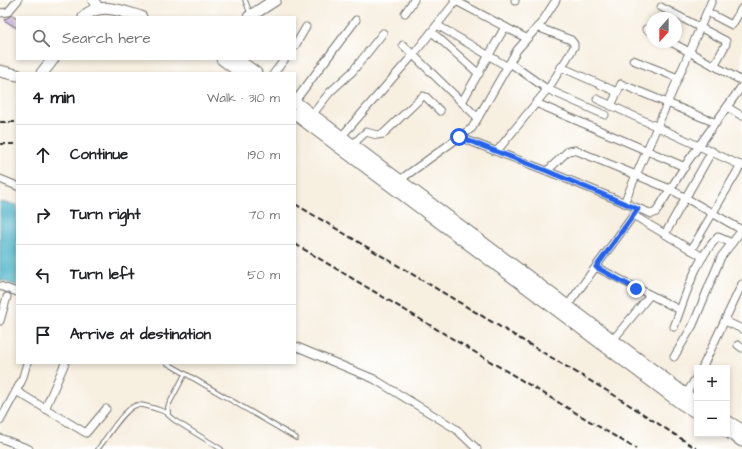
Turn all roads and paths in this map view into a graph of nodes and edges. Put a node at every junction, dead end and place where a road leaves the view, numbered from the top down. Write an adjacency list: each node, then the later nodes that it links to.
1 (18, 0): 12 (street)
2 (245, 0): 17 (lane)
3 (275, 0): 17 (main road)
4 (414, 0): 13 (street)
5 (556, 0): 22 (street)
6 (712, 0): 11 (street)
7 (455, 1): 19 (street); 21 (street)
8 (98, 6): 14 (main road); 15 (main road); 16 (main road)
9 (661, 7): 23 (street)
10 (742, 8): 11 (street)
11 (707, 12): 23 (street)
12 (0, 13)
13 (404, 13)
14 (85, 16)
15 (118, 16)
16 (138, 16)
17 (250, 16)
18 (356, 20): 55 (street)
19 (437, 25): 24 (street); 32 (street)
20 (306, 27): 27 (street)
21 (505, 27): 26 (street); 32 (street)
22 (537, 27): 26 (street); 41 (street)
23 (700, 27): 30 (street); 40 (street)
24 (432, 32): 31 (street); 48 (street)
25 (384, 33): 64 (street)
26 (526, 38): 39 (street)
27 (296, 44)
28 (403, 45): 31 (street)
29 (682, 48): 30 (street)
30 (689, 52): 40 (street); 49 (street)
31 (413, 55): 56 (street); 70 (street)
32 (489, 56): 39 (street); 48 (street)
33 (52, 60): 43 (main road)
34 (223, 60): 44 (main road)
35 (238, 60): 45 (main road)
36 (285, 60): 46 (street)
37 (633, 60): 49 (street)
38 (0, 64): 47 (main road)
39 (509, 65): 52 (street); 67 (street)
40 (714, 66): 50 (street)
41 (561, 67): 52 (street); 53 (street)
42 (0, 71): 47 (main road)
43 (43, 72)
44 (240, 72)
45 (255, 72)
46 (275, 72)
47 (14, 74)
48 (478, 74): 56 (street)
49 (678, 78): 57 (street)
50 (742, 81)
51 (742, 86): 61 (street)
52 (547, 89): 59 (street); 65 (street)
53 (617, 92): 57 (street); 60 (street)
54 (597, 99): 60 (street)
55 (296, 101)
56 (462, 102): 67 (street)
57 (668, 102): 68 (street); 69 (street)
58 (296, 103): 64 (main road)
59 (536, 103): 74 (street); 75 (street)
60 (611, 106): 69 (street)
61 (727, 107): 66 (street); 68 (street)
62 (440, 111): 72 (street)
63 (296, 115): 82 (main road)
64 (312, 115): 70 (main road)
65 (604, 115)
66 (742, 116)
67 (478, 118): 71 (street)
68 (716, 123): 73 (street)
69 (657, 127): 73 (street); 75 (street)
70 (341, 137): 72 (main road)
71 (459, 137): 74 (street); 82 (street)
72 (352, 145): 82 (main road)
73 (700, 145): 76 (street); 78 (street)
74 (497, 151): 79 (street)
75 (646, 151): 78 (street); 80 (street)
76 (712, 151): 77 (street); 85 (street)
77 (741, 165): 88 (street)
78 (685, 167): 84 (street)
79 (547, 171): 80 (street); 86 (street)
80 (636, 175): 84 (street); 86 (street)
81 (0, 179): 83 (street)
82 (395, 184): 101 (main road)
83 (16, 186)
84 (670, 189): 85 (street); 87 (street)
85 (686, 198): 88 (street); 91 (street)
86 (624, 203): 87 (street)
87 (638, 209): 89 (street)
88 (712, 212): 90 (street); 93 (street)
89 (633, 215): 91 (street); 95 (street)
90 (742, 230): 92 (street)
91 (665, 234): 93 (street)
92 (732, 243): 94 (street); 109 (street)
93 (691, 250): 94 (street)
94 (703, 257): 102 (street)
95 (596, 267): 99 (street); 101 (street)
96 (742, 284): 104 (street)
97 (0, 286): 98 (street)
98 (16, 292)
99 (650, 295): 102 (street); 107 (street)
100 (7, 297): 103 (street)
101 (564, 310): 107 (main road); 121 (main road)
102 (680, 310): 105 (street)
103 (0, 321)
104 (725, 321): 106 (street); 113 (street)
105 (674, 327)
106 (742, 329)
107 (612, 341): 117 (main road)
108 (296, 346): 133 (street)
109 (674, 357)
110 (27, 364): 116 (street)
111 (65, 364): 119 (street)
112 (169, 364): 114 (lane)
113 (703, 365)
114 (185, 374): 122 (lane); 128 (lane)
115 (694, 381): 117 (street)
116 (16, 391): 119 (street); 123 (street)
117 (685, 396): 118 (main road)
118 (694, 401)
119 (45, 409): 120 (street)
120 (106, 409)
121 (694, 411)
122 (168, 413): 131 (lane); 132 (lane)
123 (0, 421)
124 (730, 423): 125 (main road)
125 (742, 430)
126 (730, 434): 129 (main road)
127 (0, 438): 130 (street)
128 (296, 438)
129 (742, 440)
130 (29, 449)
131 (98, 449)
132 (221, 449)
133 (477, 449)

